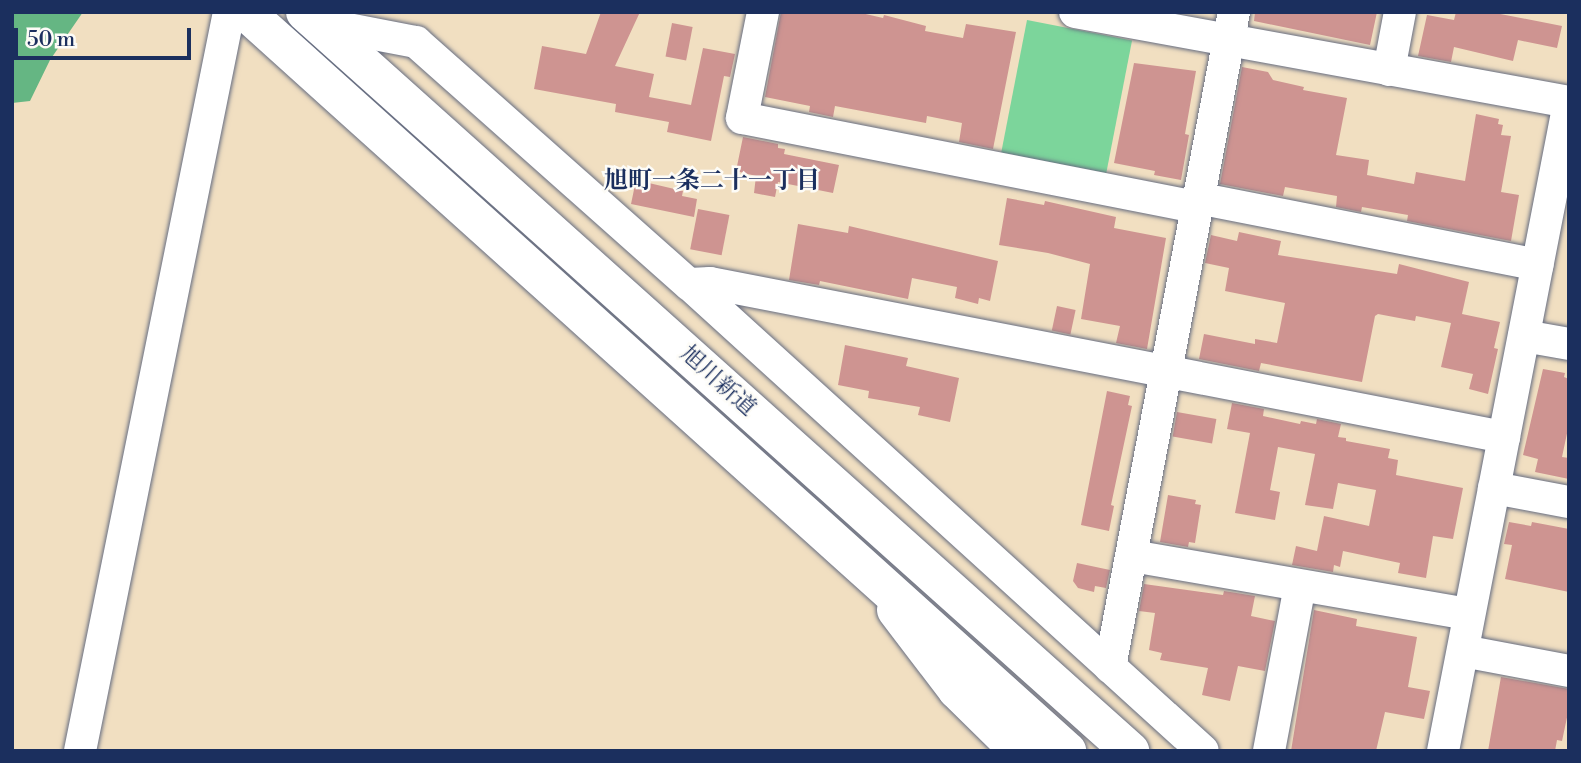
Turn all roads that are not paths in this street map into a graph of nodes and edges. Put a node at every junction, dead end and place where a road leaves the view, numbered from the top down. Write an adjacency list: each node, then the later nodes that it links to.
1 (229, 12): 27 (street)
2 (246, 12): 21 (main road, 旭川新道)
3 (763, 12): 11 (street)
4 (1400, 12): 8 (street)
5 (1086, 13): 7 (street)
6 (311, 18): 13 (street); 30 (main road, 旭川新道)
7 (1231, 27): 8 (street); 11 (street)
8 (1389, 70): 9 (street)
9 (1569, 103): 10 (street)
10 (1561, 188): 12 (street)
11 (1196, 203): 12 (street); 16 (street)
12 (1537, 265): 14 (street)
13 (689, 284): 16 (street); 25 (street)
14 (1524, 335): 15 (street); 17 (street)
15 (1569, 344)
16 (1163, 372): 17 (street); 20 (street)
17 (1504, 438): 18 (street)
18 (1494, 488): 19 (street); 23 (street)
19 (1569, 502)
20 (1132, 556): 22 (street); 25 (street)
21 (873, 578): 28 (main road); 29 (main road, 旭川新道)
22 (1300, 586): 23 (street); 32 (street)
23 (1468, 614): 24 (street)
24 (1462, 651): 26 (street); 33 (street)
25 (1110, 667): 31 (street)
26 (1569, 671)
27 (80, 751)
28 (1019, 751)
29 (1067, 751)
30 (1130, 751)
31 (1203, 751)
32 (1269, 751)
33 (1443, 751)

